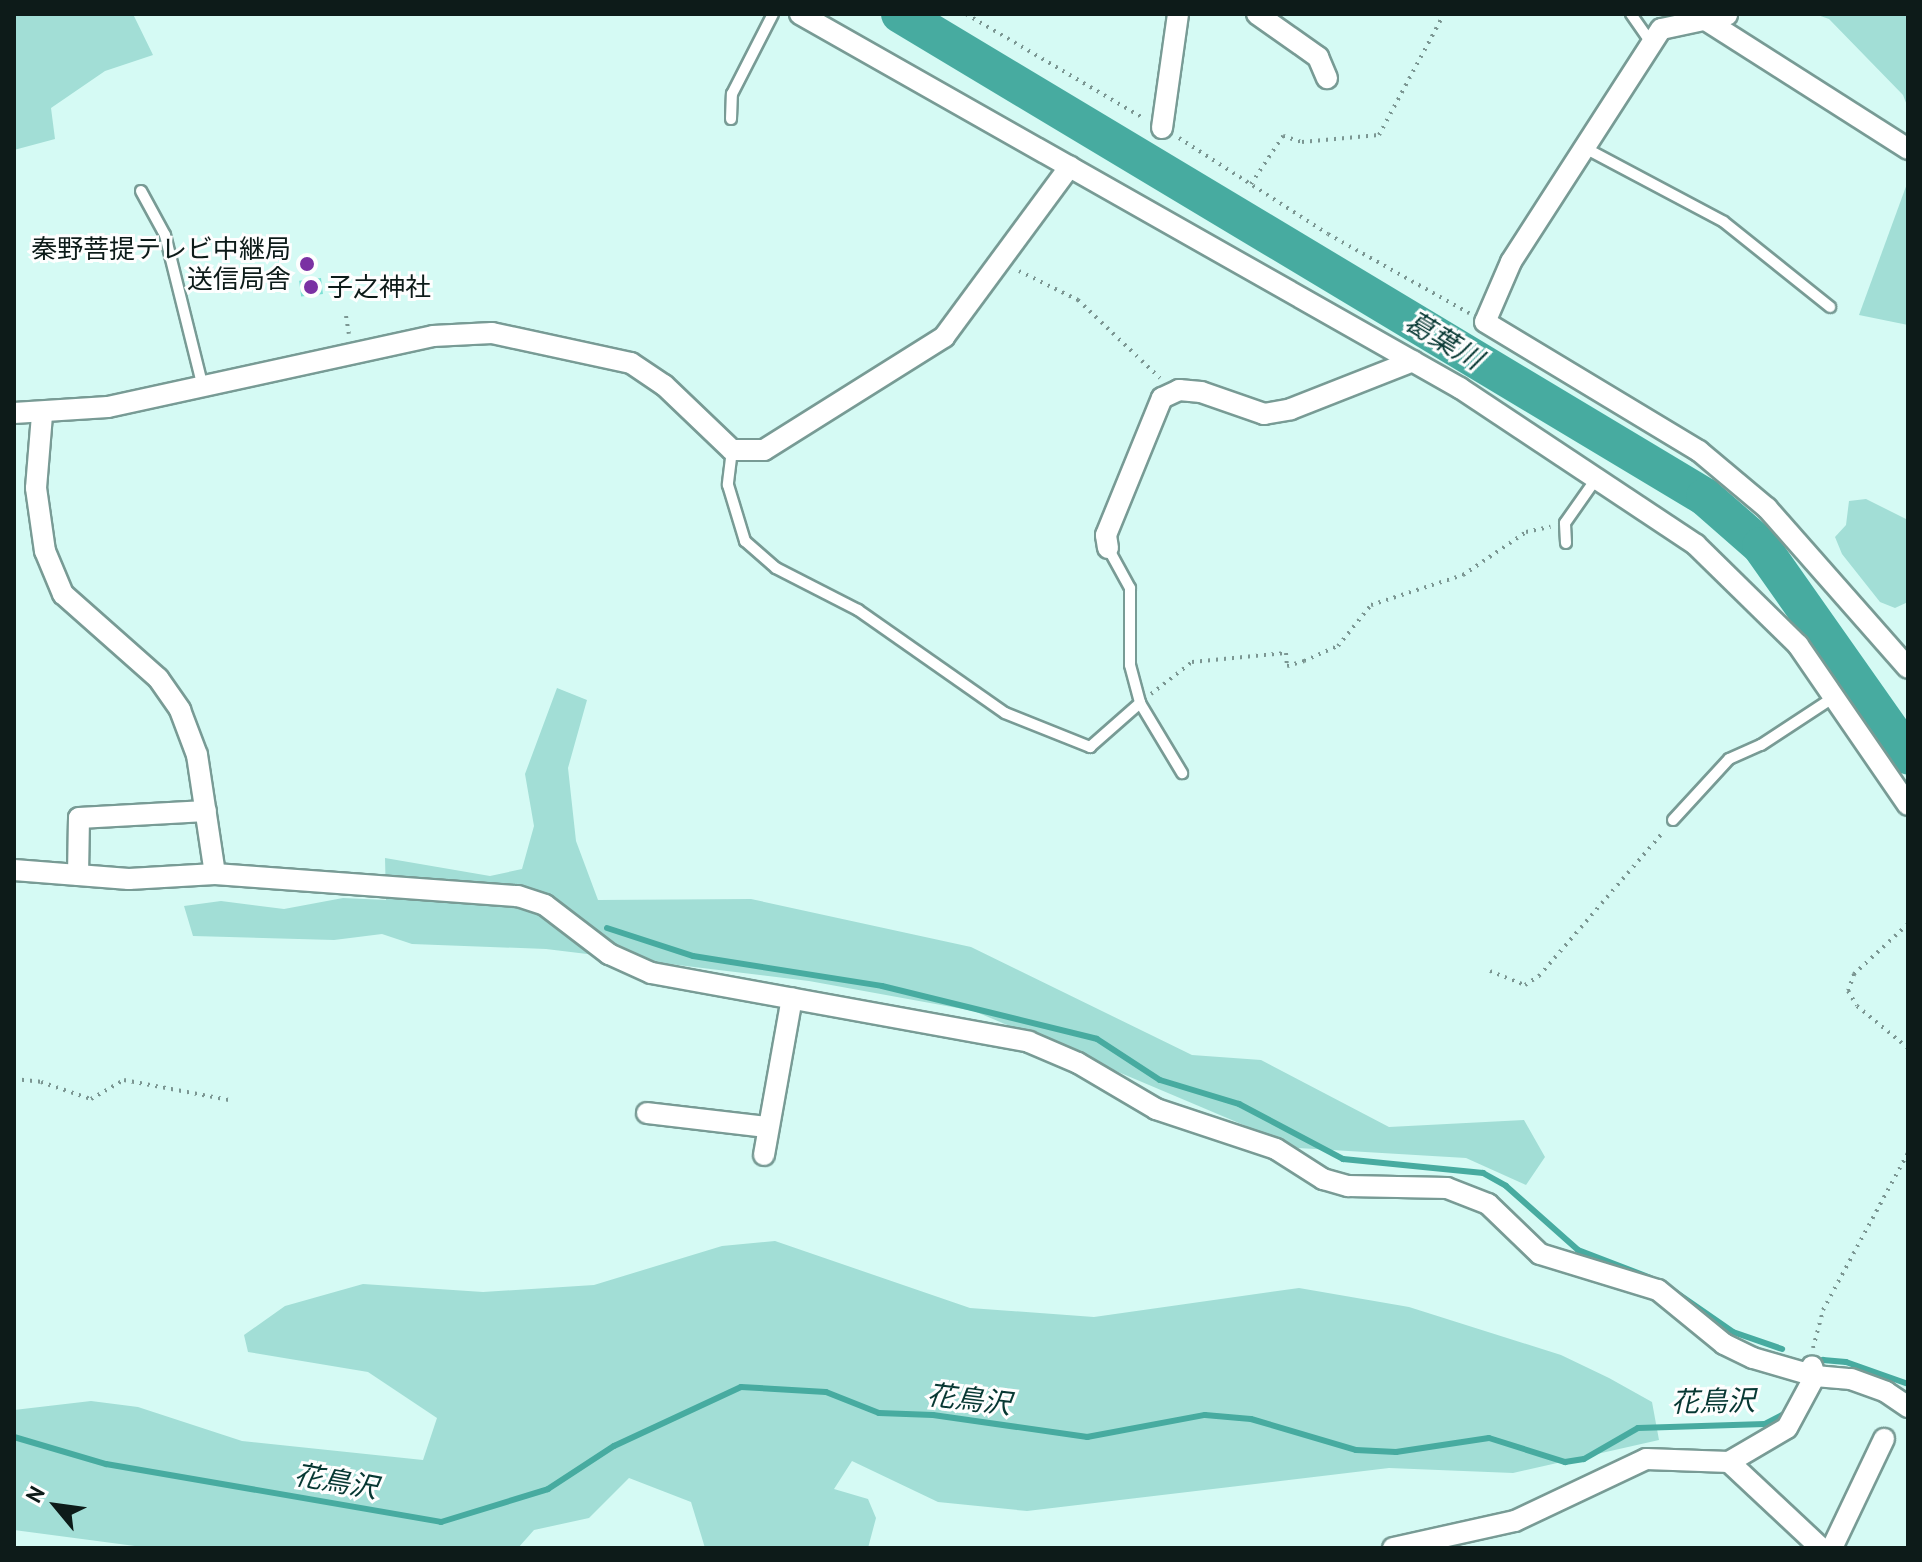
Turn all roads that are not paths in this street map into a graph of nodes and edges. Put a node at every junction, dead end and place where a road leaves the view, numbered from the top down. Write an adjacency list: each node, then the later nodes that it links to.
1 (773, 14): 10 (lane)
2 (800, 14): 14 (street)
3 (1178, 14): 11 (street)
4 (1257, 14): 9 (street)
5 (1631, 14): 8 (lane)
6 (1727, 15): 7 (street)
7 (1704, 19): 8 (street); 13 (street)
8 (1652, 44): 12 (street)
9 (1327, 78)
10 (731, 119)
11 (1162, 128)
12 (1585, 148): 16 (lane); 25 (street)
13 (1908, 149)
14 (1070, 166): 17 (street); 21 (street)
15 (141, 191): 18 (lane)
16 (1830, 307)
17 (1413, 361): 22 (street); 24 (street)
18 (203, 387): 20 (street); 21 (street)
19 (14, 413): 20 (street)
20 (42, 415): 30 (street)
21 (732, 450): 27 (lane)
22 (1598, 476): 23 (lane); 26 (street)
23 (1566, 543)
24 (1108, 548): 27 (lane)
25 (1908, 668)
26 (1834, 697): 29 (street); 31 (lane)
27 (1140, 703): 28 (lane)
28 (1182, 773)
29 (1908, 805)
30 (206, 811): 33 (street); 34 (street)
31 (1673, 820)
32 (14, 870): 34 (street)
33 (215, 874): 34 (street); 35 (street)
34 (78, 875)
35 (792, 998): 37 (street); 39 (street)
36 (647, 1113): 37 (street)
37 (767, 1127): 38 (street)
38 (764, 1155)
39 (1813, 1369): 40 (street); 42 (street)
40 (1908, 1407)
41 (1884, 1439): 45 (street)
42 (1729, 1462): 43 (street); 44 (street)
43 (1393, 1548)
44 (1821, 1548)
45 (1832, 1548)

